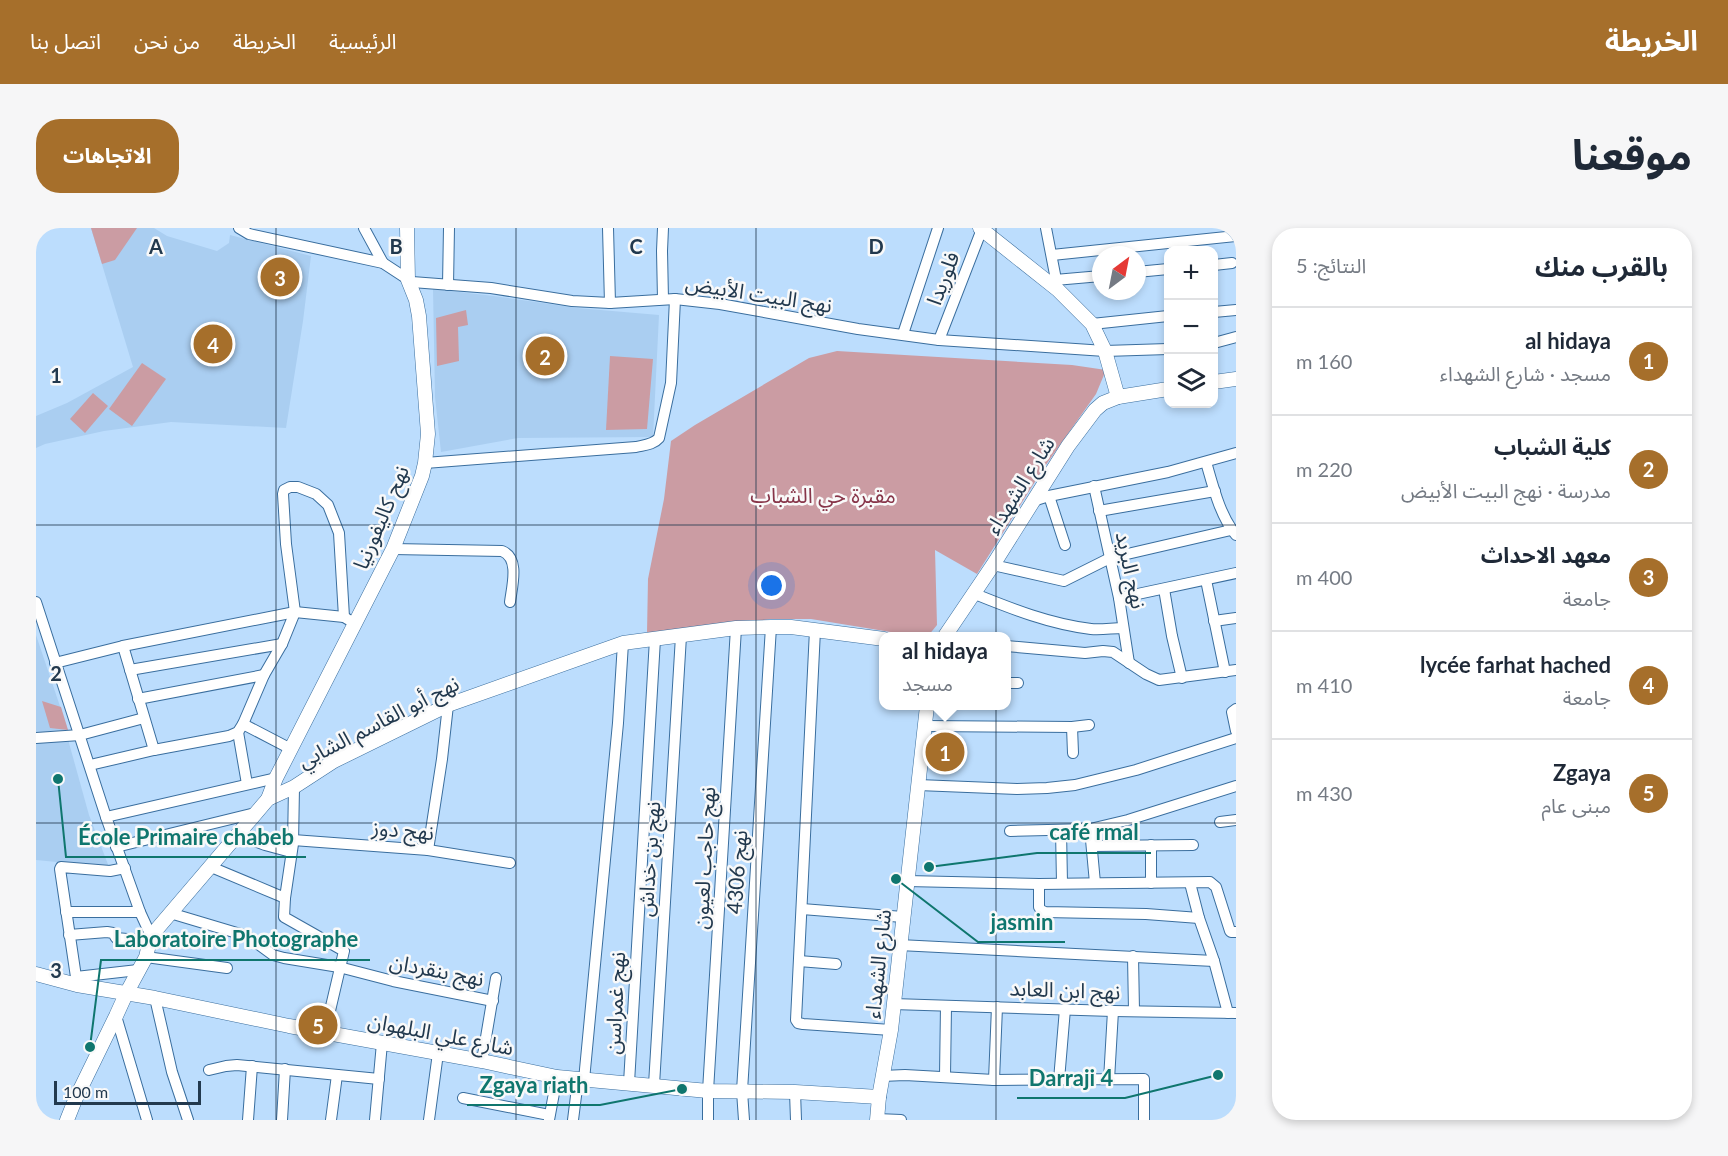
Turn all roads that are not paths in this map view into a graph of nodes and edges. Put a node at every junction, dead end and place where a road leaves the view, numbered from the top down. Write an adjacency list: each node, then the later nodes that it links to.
1 (239, 228): 12 (street)
2 (364, 228): 12 (street)
3 (407, 228): 18 (street, نهح كاليفورنيا)
4 (449, 228): 19 (street)
5 (608, 228): 23 (street)
6 (663, 228): 21 (street)
7 (938, 228): 28 (street)
8 (1046, 228): 11 (street)
9 (981, 229): 20 (street); 30 (street, فلوريدا)
10 (1236, 236): 11 (street)
11 (1052, 255): 20 (street)
12 (383, 262): 18 (street)
13 (1232, 263): 14 (street)
14 (1218, 264)
15 (1164, 269): 16 (street)
16 (1146, 271)
17 (1092, 278): 20 (street)
18 (408, 280): 19 (street, نهج البيت الأبيض); 39 (street, نهح كاليفورنيا)
19 (448, 285): 23 (street, نهج البيت الأبيض)
20 (1056, 285): 27 (street)
21 (663, 299): 22 (street, نهج البيت الأبيض); 23 (street, نهج البيت الأبيض)
22 (675, 299): 28 (street, نهج البيت الأبيض); 39 (street)
23 (610, 303)
24 (1236, 310): 25 (street)
25 (1218, 312)
26 (1164, 316): 27 (street)
27 (1092, 324): 33 (street)
28 (903, 334): 30 (street, نهج البيت الأبيض)
29 (1236, 337): 31 (street)
30 (939, 340): 33 (street, نهج البيت الأبيض)
31 (1218, 343)
32 (1164, 349): 33 (street, نهج البيت الأبيض)
33 (1106, 351): 37 (street)
34 (1236, 379): 35 (street)
35 (1218, 381)
36 (1164, 390): 37 (street)
37 (1118, 397): 44 (street, شارع الشهداء)
38 (1236, 453): 40 (street)
39 (425, 462): 49 (street, نهح كاليفورنيا)
40 (1206, 462): 41 (street); 42 (street)
41 (1094, 486): 43 (street); 45 (street, نهج البريد)
42 (1215, 491): 45 (street); 46 (street)
43 (1049, 496): 44 (street); 48 (street)
44 (1032, 501): 51 (street, شارع الشهداء)
45 (1099, 511): 50 (street, نهج البريد)
46 (1231, 516): 47 (street)
47 (1234, 532): 50 (street)
48 (1065, 545)
49 (393, 549): 58 (street); 61 (street, نهح كاليفورنيا)
50 (1110, 558): 51 (street); 56 (street, نهج البريد)
51 (993, 566): 55 (street, شارع الشهداء)
52 (1236, 573): 53 (street)
53 (1206, 580): 54 (street); 62 (street)
54 (1164, 589): 56 (street); 80 (street)
55 (975, 594): 65 (street); 67 (street, شارع الشهداء)
56 (1119, 598): 65 (street, نهج البريد)
57 (36, 602): 75 (street)
58 (510, 602)
59 (295, 612): 61 (street); 61 (street); 71 (street); 73 (street)
60 (1236, 618): 62 (street)
61 (349, 620): 94 (street, نهح كاليفورنيا)
62 (1214, 621): 78 (street)
63 (771, 627): 64 (street, نهج أبو القاسم الشابي); 66 (street, نهج أبو القاسم الشابي); 181 (street, نهج 4306)
64 (736, 628): 68 (street, نهج أبو القاسم الشابي); 180 (street, نهج حاجب لعيون)
65 (1124, 628): 76 (street, نهج البريد)
66 (815, 630): 69 (street, نهج أبو القاسم الشابي); 129 (street)
67 (948, 632)
68 (681, 636): 70 (street, نهج أبو القاسم الشابي); 179 (street, نهج بن خداش)
69 (879, 638)
70 (655, 639): 72 (street, نهج أبو القاسم الشابي); 178 (street, نهج غمراسن)
71 (282, 644): 77 (street); 79 (street)
72 (623, 644): 82 (street, نهج أبو القاسم الشابي); 174 (street, نهج غمراسن)
73 (123, 646): 75 (street); 77 (street)
74 (1011, 646): 76 (street)
75 (55, 663): 91 (street)
76 (1129, 663): 80 (street)
77 (130, 670): 81 (street)
78 (1230, 671): 80 (street)
79 (264, 675): 81 (street); 89 (street)
80 (1182, 678)
81 (138, 699): 85 (street)
82 (448, 705): 102 (street, نهج أبو القاسم الشابي); 117 (street)
83 (927, 710): 86 (street, شارع الشهداء)
84 (1234, 712): 90 (street)
85 (144, 718): 91 (street); 95 (street)
86 (925, 726): 88 (street); 100 (street, شارع الشهداء)
87 (1089, 726): 88 (street)
88 (1072, 727): 96 (street)
89 (240, 728): 94 (street); 95 (street); 99 (street)
90 (1236, 731)
91 (80, 735): 92 (street); 97 (street)
92 (36, 738)
93 (1236, 738): 100 (street)
94 (291, 749): 98 (street, نهح كاليفورنيا)
95 (154, 750): 97 (street)
96 (1073, 753)
97 (90, 765): 105 (street)
98 (276, 778): 99 (street); 103 (street, نهح كاليفورنيا)
99 (247, 784): 105 (street)
100 (918, 785): 122 (street, شارع الشهداء)
101 (1236, 786): 109 (street)
102 (294, 787): 103 (street, نهج أبو القاسم الشابي); 112 (street)
103 (268, 799): 104 (street, نهج أبو القاسم الشابي)
104 (255, 813): 111 (street, نهج أبو القاسم الشابي); 116 (street)
105 (106, 817): 116 (street)
106 (1220, 822): 107 (street)
107 (1235, 823)
108 (1060, 830): 109 (street); 110 (street); 127 (street)
109 (1090, 830): 115 (street)
110 (1010, 831)
111 (237, 834): 118 (street); 120 (street, نهج أبو القاسم الشابي)
112 (293, 840): 117 (street, نهج دوز); 118 (street)
113 (1150, 845): 114 (street); 115 (street); 124 (street)
114 (1193, 845)
115 (1092, 846): 123 (street)
116 (116, 847): 121 (street)
117 (428, 850): 119 (street, نهج دوز)
118 (291, 852): 128 (street)
119 (510, 863)
120 (210, 867): 128 (street); 132 (street, نهج أبو القاسم الشابي)
121 (125, 868): 130 (street); 131 (street)
122 (908, 881): 126 (street); 133 (street, شارع الشهداء)
123 (1095, 883): 124 (street); 127 (street)
124 (1151, 883): 125 (street)
125 (1190, 883): 134 (street); 135 (street)
126 (1040, 884): 127 (street); 134 (street)
127 (1062, 884)
128 (285, 898): 145 (street)
129 (802, 909): 133 (street); 141 (street)
130 (66, 912): 131 (street); 136 (street)
131 (140, 912): 137 (street)
132 (170, 913): 137 (street, نهج أبو القاسم الشابي); 145 (street, نهج بنقردان)
133 (903, 917): 138 (street, شارع الشهداء)
134 (1198, 918): 142 (street)
135 (1233, 931)
136 (69, 934): 137 (street); 149 (street)
137 (150, 939): 140 (street, نهج أبو القاسم الشابي)
138 (899, 945): 139 (street); 153 (street, شارع الشهداء)
139 (1133, 956): 142 (street); 158 (street)
140 (146, 957): 144 (street); 146 (street, نهج أبو القاسم الشابي)
141 (799, 961): 143 (street); 161 (street)
142 (1214, 961): 159 (street)
143 (836, 964)
144 (227, 968)
145 (339, 968): 152 (street, نهج بنقردان); 162 (street)
146 (138, 970): 149 (street); 150 (street, نهج أبو القاسم الشابي)
147 (36, 974): 149 (street, شارع علي البلهوان)
148 (496, 978): 152 (street)
149 (77, 981): 150 (street, شارع علي البلهوان)
150 (126, 994): 151 (street, شارع علي البلهوان); 160 (street, نهج أبو القاسم الشابي)
151 (155, 998): 162 (street, شارع علي البلهوان); 189 (street)
152 (493, 1000): 165 (street)
153 (893, 1004): 154 (street, نهج ابن العابد); 161 (street, شارع الشهداء)
154 (946, 1005): 155 (street, نهج ابن العابد); 171 (street)
155 (997, 1007): 156 (street, نهج ابن العابد); 175 (street)
156 (1065, 1009): 157 (street, نهج ابن العابد); 176 (street)
157 (1113, 1011): 158 (street, نهج ابن العابد); 177 (street)
158 (1134, 1011): 159 (street, نهج ابن العابد)
159 (1232, 1013)
160 (116, 1016): 187 (street, نهج أبو القاسم الشابي); 188 (street)
161 (891, 1030): 170 (street, شارع الشهداء)
162 (325, 1032): 163 (street, شارع علي البلهوان)
163 (382, 1042): 164 (street, شارع علي البلهوان); 173 (street)
164 (438, 1053): 165 (street, شارع علي البلهوان); 194 (street)
165 (482, 1061): 172 (street, شارع علي البلهوان)
166 (252, 1066): 167 (street); 168 (street); 190 (street)
167 (285, 1069): 169 (street); 191 (street)
168 (209, 1070)
169 (337, 1075): 173 (street); 192 (street)
170 (882, 1076): 171 (street); 183 (street, شارع الشهداء)
171 (945, 1076): 175 (street)
172 (557, 1077): 174 (street, شارع علي البلهوان); 185 (street)
173 (379, 1079): 193 (street)
174 (581, 1080): 178 (street, شارع علي البلهوان); 195 (street, نهج غمراسن)
175 (994, 1080): 176 (street)
176 (1059, 1080): 177 (street)
177 (1109, 1080): 200 (street)
178 (629, 1083): 179 (street, شارع علي البلهوان)
179 (654, 1085): 180 (street, شارع علي البلهوان)
180 (708, 1091): 181 (street, شارع علي البلهوان); 196 (street, نهج حاجب لعيون)
181 (742, 1091): 182 (street, شارع علي البلهوان); 197 (street, نهج 4306)
182 (795, 1092): 183 (street, شارع علي البلهوان); 198 (street)
183 (879, 1097): 186 (street, شارع الشهداء)
184 (463, 1098): 185 (street)
185 (549, 1118)
186 (877, 1119): 199 (street)
187 (67, 1120)
188 (147, 1120)
189 (188, 1120)
190 (248, 1120)
191 (282, 1120)
192 (332, 1120)
193 (375, 1120)
194 (429, 1120)
195 (573, 1120)
196 (708, 1120)
197 (744, 1120)
198 (796, 1120)
199 (901, 1120)
200 (1144, 1120)

